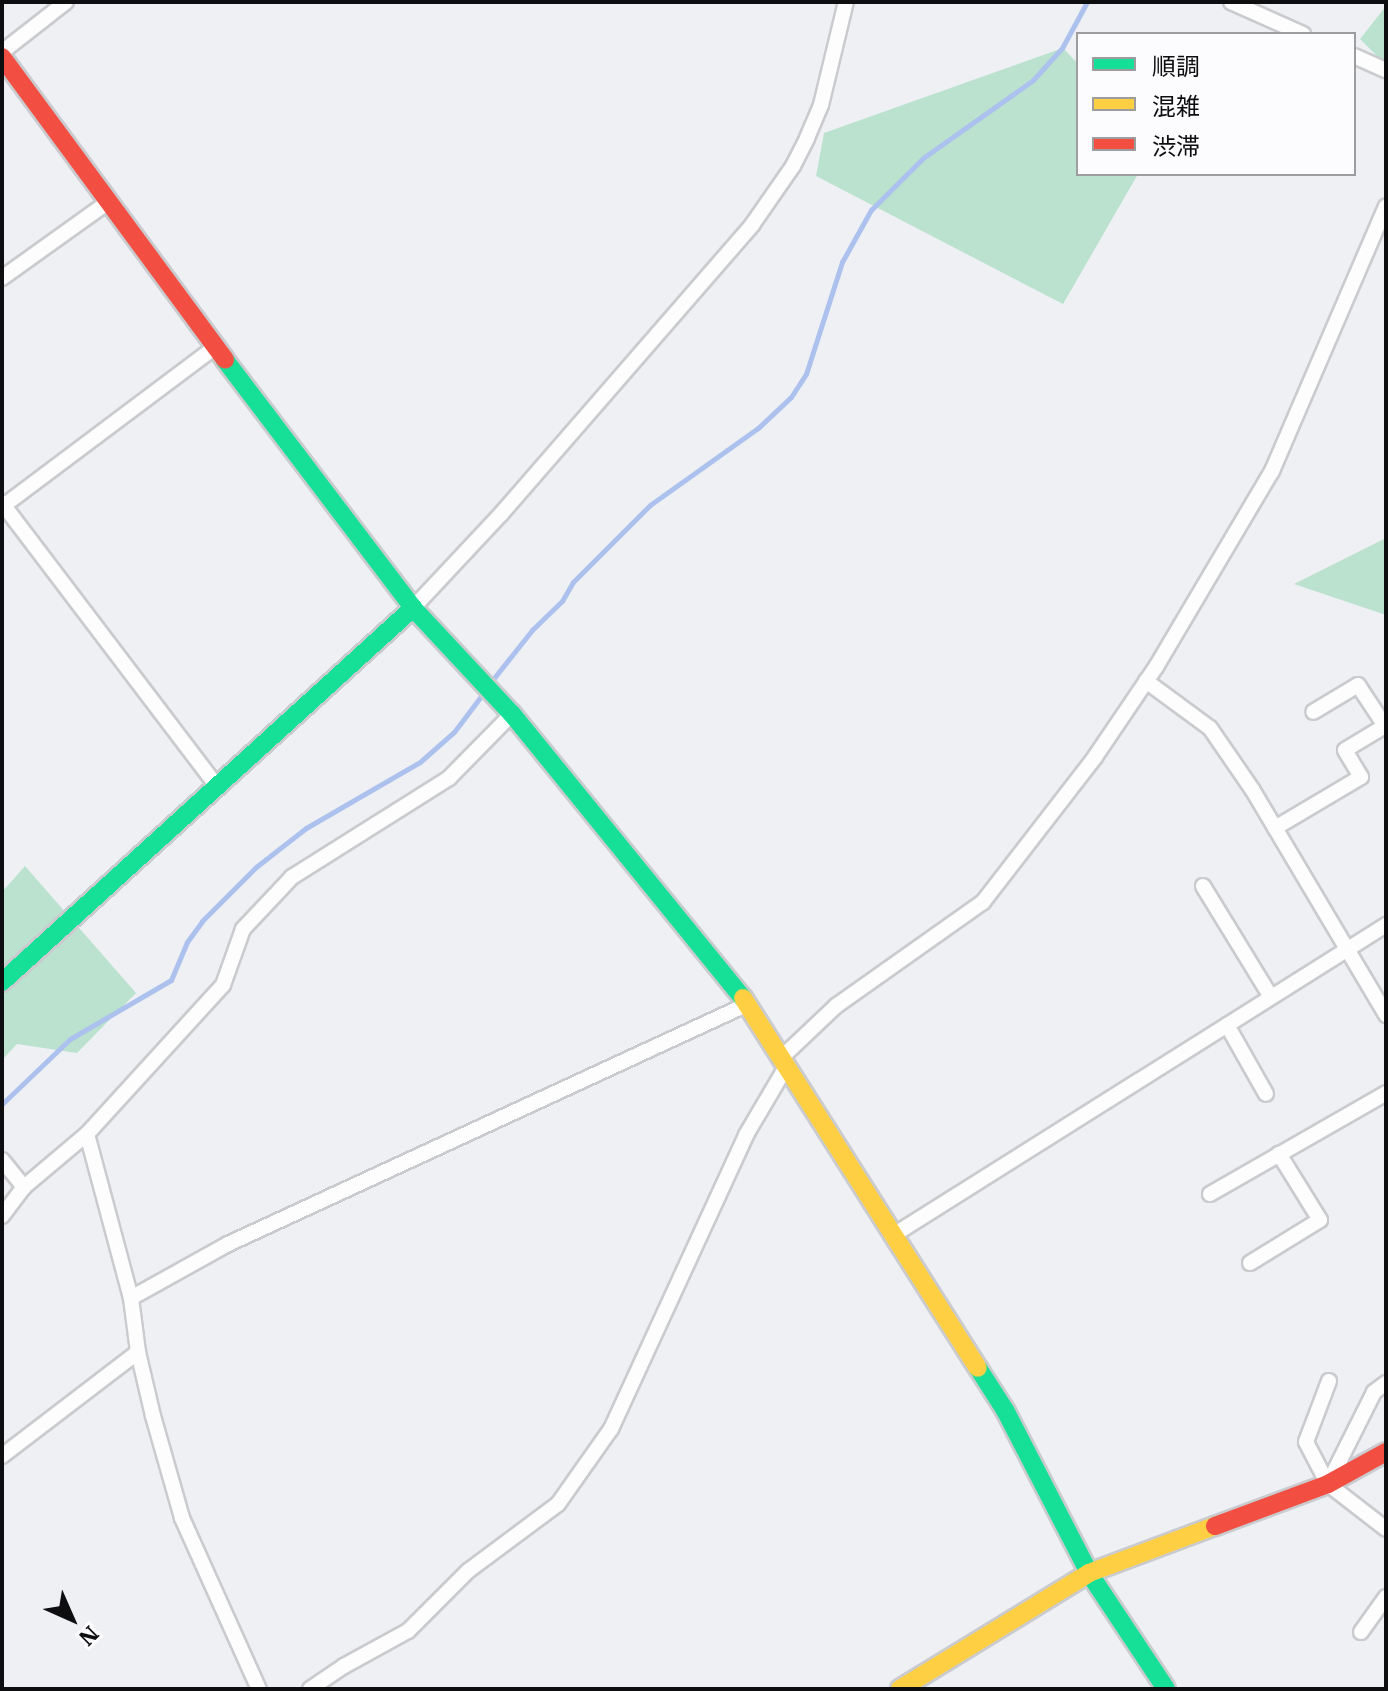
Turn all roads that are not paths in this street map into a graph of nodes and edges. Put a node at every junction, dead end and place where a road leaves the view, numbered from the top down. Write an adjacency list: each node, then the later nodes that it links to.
1 (66, 2): 5 (street)
2 (846, 2): 13 (street)
3 (1231, 2): 4 (street)
4 (1298, 32)
5 (2, 54): 8 (street)
6 (1356, 57): 7 (street)
7 (1386, 70)
8 (108, 202): 10 (street); 11 (street)
9 (1386, 206): 14 (street)
10 (2, 278)
11 (215, 347): 12 (street); 13 (street)
12 (3, 505): 17 (street)
13 (413, 608): 16 (street); 17 (street)
14 (1146, 681): 18 (street); 27 (street)
15 (1313, 712): 18 (street)
16 (512, 714): 24 (street); 30 (street)
17 (216, 785): 22 (street)
18 (1275, 828): 21 (street)
19 (1203, 886): 23 (street)
20 (1386, 925): 21 (street)
21 (1346, 950): 23 (street); 25 (street)
22 (6, 971)
23 (1271, 997): 26 (street)
24 (748, 1004): 27 (street); 38 (street)
25 (1386, 1015)
26 (1227, 1025): 29 (street); 36 (street)
27 (784, 1062): 36 (street); 50 (street)
28 (1386, 1093): 31 (street)
29 (1266, 1094)
30 (87, 1134): 33 (street); 38 (street)
31 (1279, 1154): 34 (street); 37 (street)
32 (2, 1160): 33 (street)
33 (24, 1187): 35 (street)
34 (1210, 1194)
35 (2, 1216)
36 (892, 1236): 46 (street)
37 (1250, 1263)
38 (131, 1298): 39 (street)
39 (138, 1352): 42 (street); 49 (street)
40 (1329, 1381): 44 (street)
41 (1386, 1383): 44 (street)
42 (2, 1456)
43 (1385, 1456): 44 (street)
44 (1328, 1484): 45 (street); 46 (street)
45 (1386, 1529)
46 (1089, 1573): 51 (street); 52 (street)
47 (1386, 1597): 48 (street)
48 (1361, 1632)
49 (259, 1689)
50 (310, 1689)
51 (900, 1689)
52 (1166, 1689)

